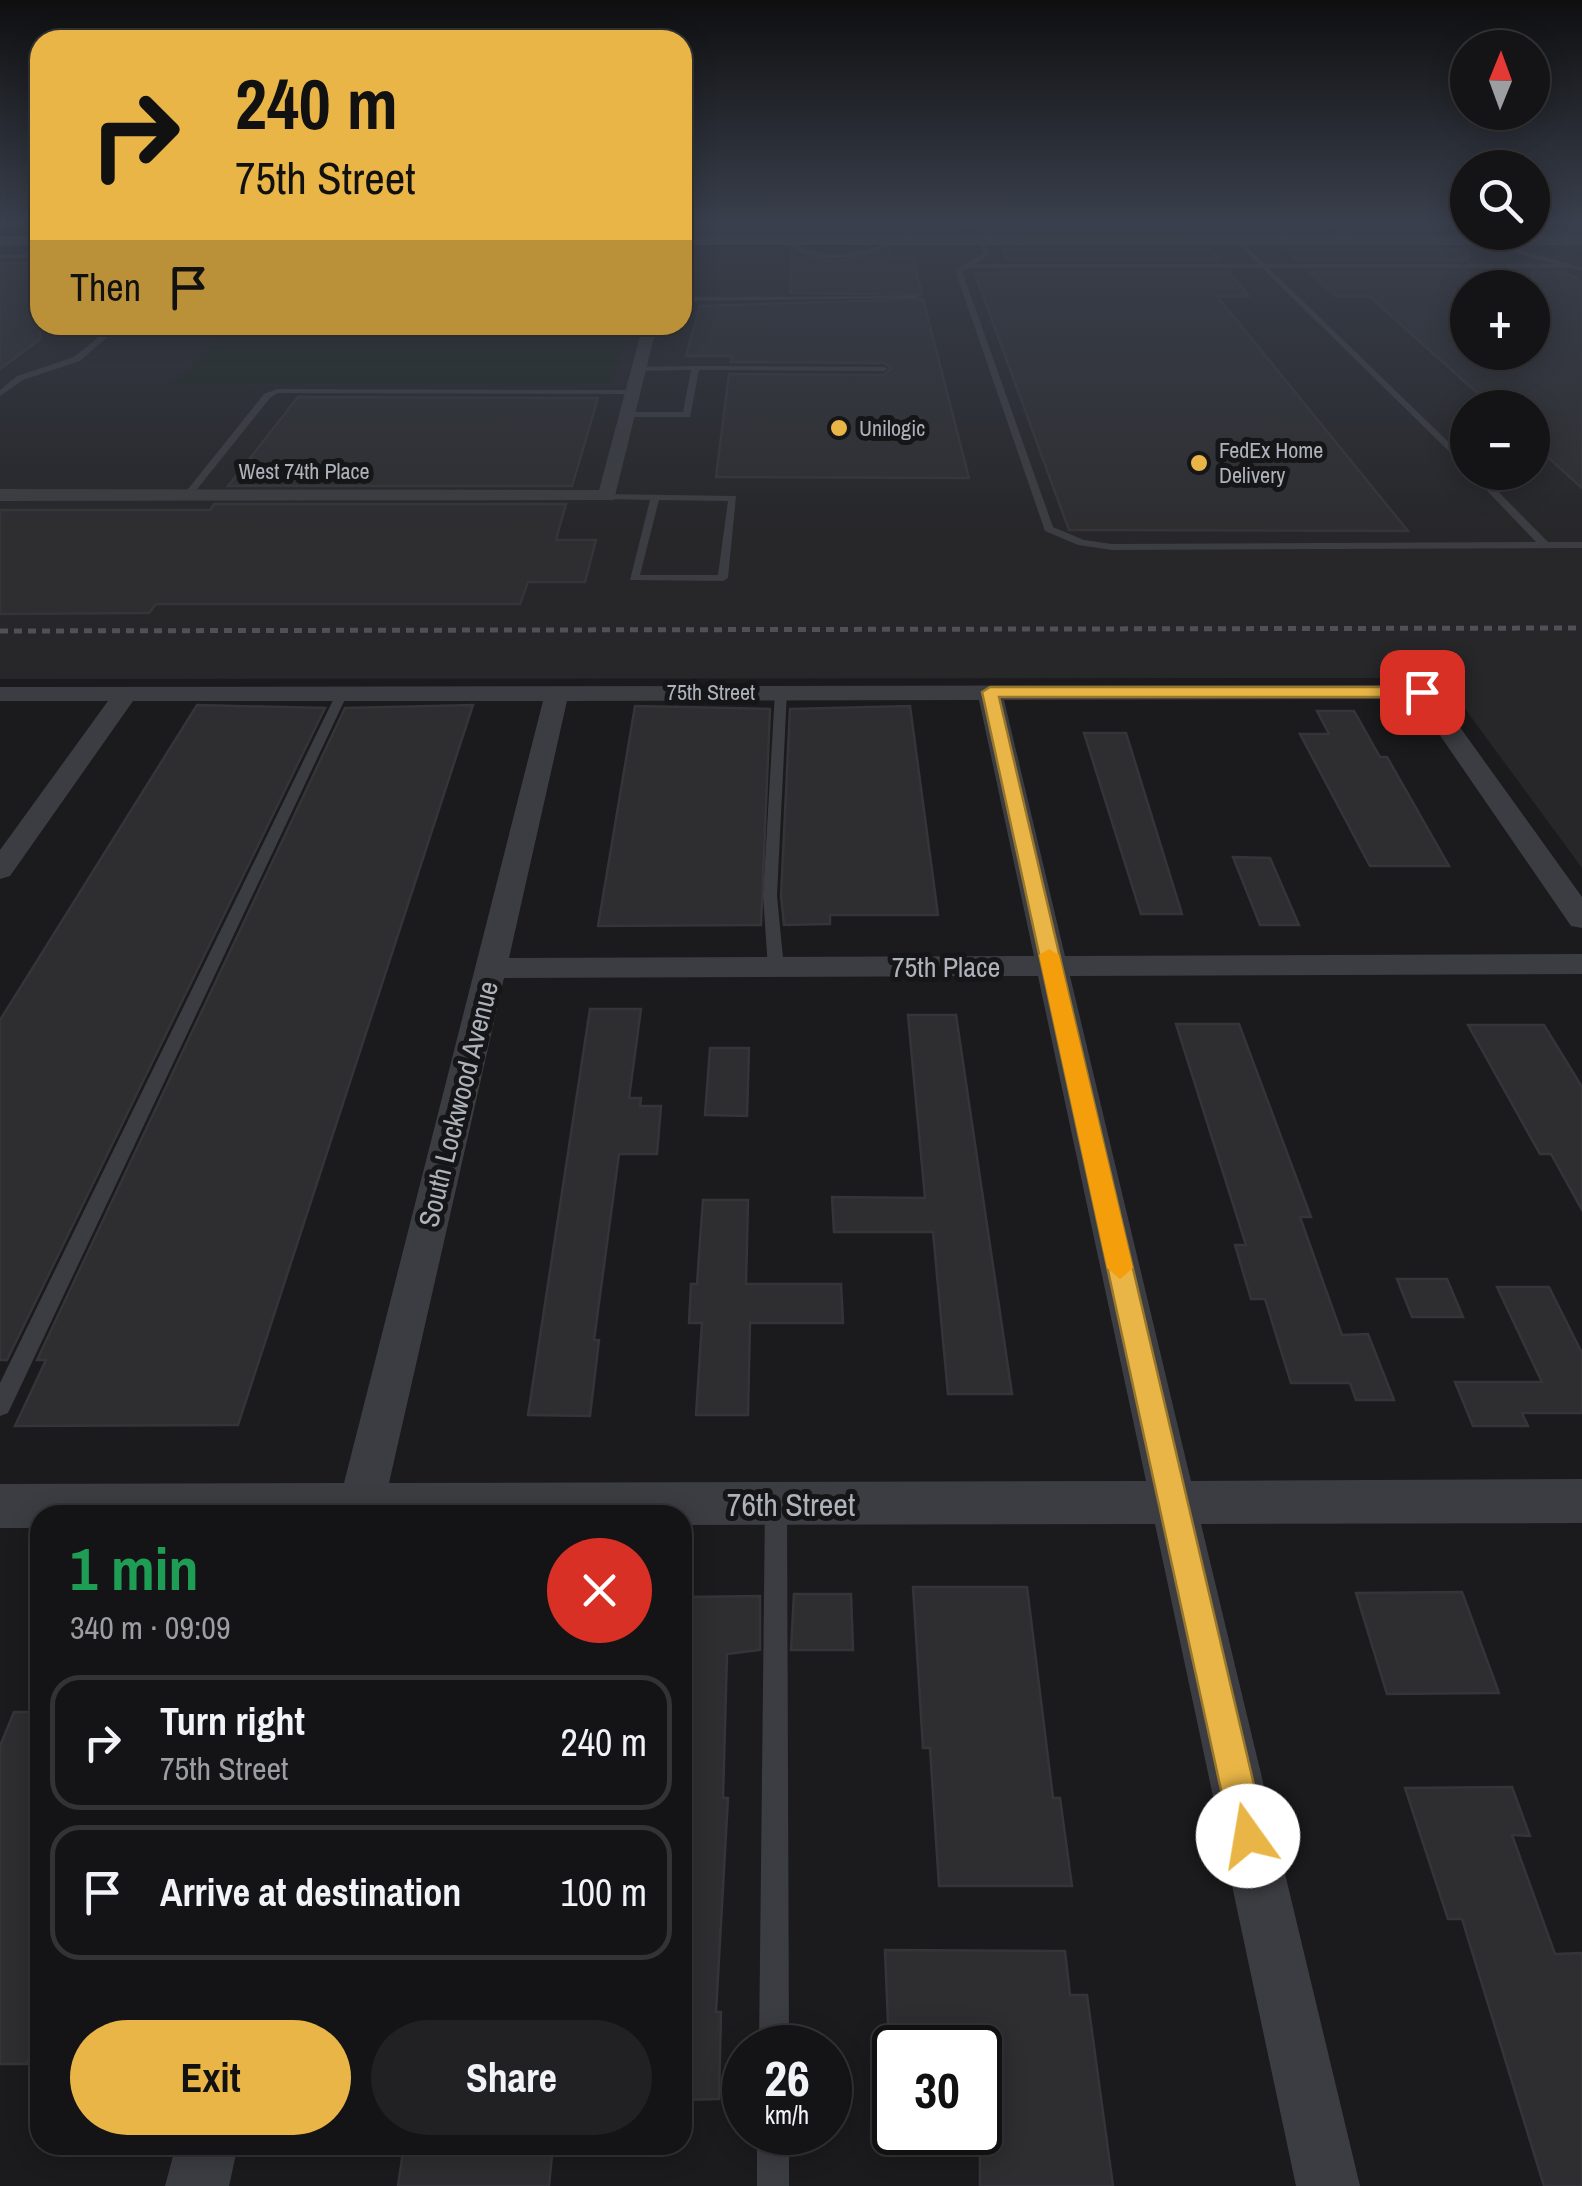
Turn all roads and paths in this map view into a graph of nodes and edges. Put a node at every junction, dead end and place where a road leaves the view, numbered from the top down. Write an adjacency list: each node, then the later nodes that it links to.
1 (977, 323): 17 (lane)
2 (1323, 323): 11 (lane)
3 (106, 335): 9 (lane)
4 (648, 335): 5 (street)
5 (640, 368): 6 (lane); 8 (street)
6 (695, 368): 7 (lane); 10 (lane)
7 (884, 369)
8 (634, 392): 10 (street); 14 (lane)
9 (0, 394)
10 (628, 415): 15 (street)
11 (1450, 450)
12 (1490, 490): 17 (lane)
13 (0, 495): 14 (street, West 74th Place)
14 (187, 496): 15 (street, West 74th Place)
15 (607, 496): 16 (lane)
16 (655, 497): 16 (lane)
17 (1545, 545): 18 (lane)
18 (1582, 545)
19 (557, 692): 20 (street, 75th Street); 22 (street, 75th Street); 29 (street, South Lockwood Avenue)
20 (780, 692): 21 (street, 75th Street); 30 (lane)
21 (990, 692): 26 (street, 75th Street); 28 (street)
22 (342, 693): 24 (street, 75th Street); 31 (lane)
23 (0, 694): 24 (street, 75th Street)
24 (126, 694): 25 (street)
25 (0, 870)
26 (1582, 919)
27 (1582, 964): 28 (street, 75th Place)
28 (1052, 966): 30 (street, 75th Place); 33 (street)
29 (490, 968): 30 (street, 75th Place); 35 (street, South Lockwood Avenue)
30 (776, 968)
31 (0, 1406)
32 (1582, 1501): 33 (street, 76th Street)
33 (1173, 1502): 34 (street, 76th Street); 44 (street)
34 (776, 1504): 36 (street, 76th Street); 39 (lane)
35 (361, 1505)
36 (692, 1505)
37 (0, 1506): 38 (street, 76th Street)
38 (30, 1506)
39 (774, 2025)
40 (205, 2155): 42 (street)
41 (773, 2155): 43 (lane)
42 (198, 2186)
43 (773, 2186)
44 (1328, 2186)

